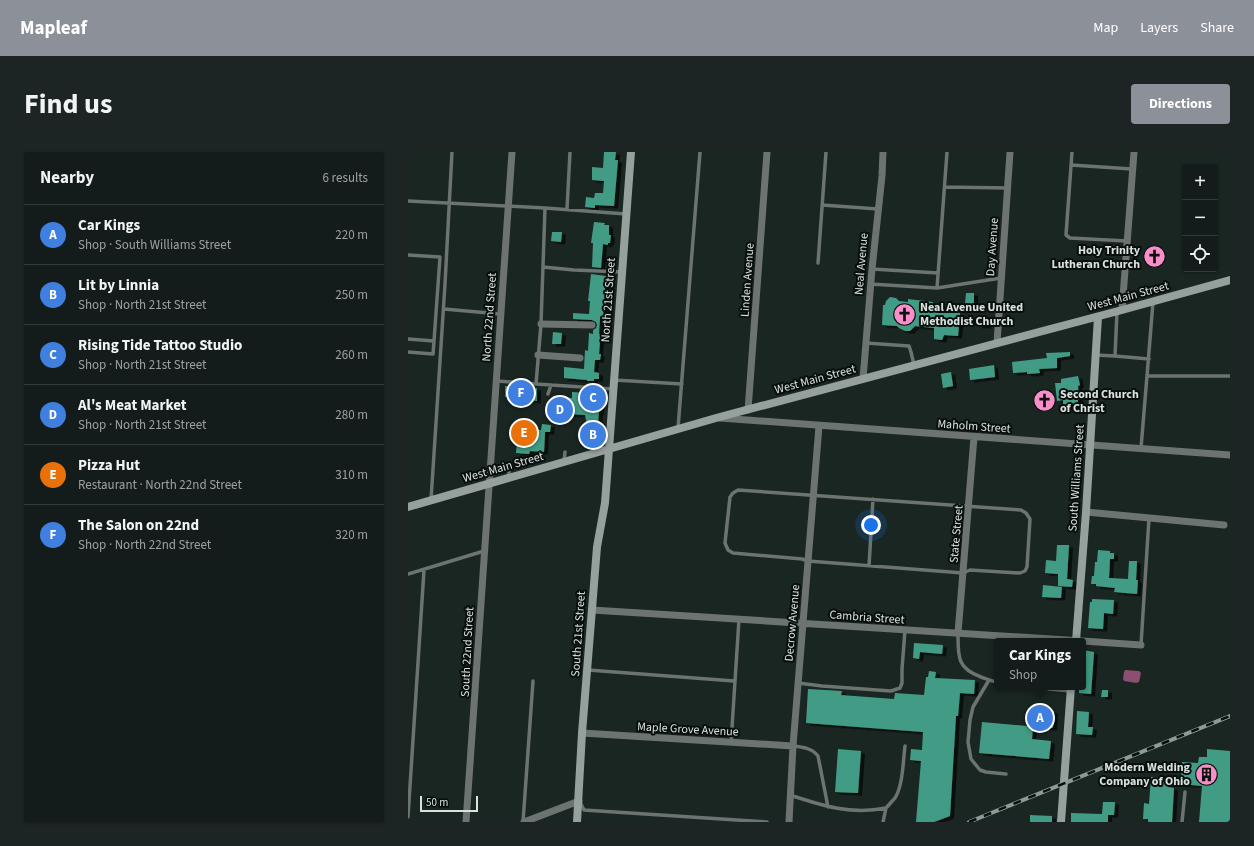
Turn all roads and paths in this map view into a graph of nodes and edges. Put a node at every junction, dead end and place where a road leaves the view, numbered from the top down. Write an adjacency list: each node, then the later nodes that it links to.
1 (452, 152): 18 (lane)
2 (512, 152): 20 (street, North 22nd Street)
3 (570, 152): 22 (lane)
4 (631, 152): 24 (main road, North 21st Street)
5 (700, 152): 60 (lane)
6 (767, 152): 66 (street, Linden Avenue)
7 (826, 152): 19 (lane)
8 (883, 152): 23 (street, Neal Avenue)
9 (947, 152): 15 (lane)
10 (1010, 152): 16 (street, Day Avenue)
11 (1072, 152): 13 (lane)
12 (1134, 152): 14 (street)
13 (1071, 165): 14 (lane); 25 (lane)
14 (1132, 169): 25 (street)
15 (944, 187): 16 (lane); 31 (lane)
16 (1007, 188): 32 (street, Day Avenue)
17 (408, 201): 18 (lane)
18 (449, 204): 20 (lane); 37 (lane)
19 (822, 205): 23 (lane); 27 (lane)
20 (508, 206): 21 (lane); 39 (street, North 22nd Street)
21 (545, 208): 22 (lane); 28 (lane)
22 (567, 209): 24 (lane)
23 (878, 209): 29 (street, Neal Avenue)
24 (626, 214): 30 (main road, North 21st Street)
25 (1127, 241): 38 (street)
26 (408, 255): 44 (lane)
27 (818, 263)
28 (543, 266): 30 (lane); 41 (lane)
29 (872, 269): 31 (lane); 34 (street, Neal Avenue)
30 (622, 272): 57 (main road, North 21st Street)
31 (938, 273): 35 (lane)
32 (1001, 278): 35 (lane); 46 (street, Day Avenue)
33 (1230, 280): 36 (main road, West Main Street)
34 (870, 284): 35 (lane); 45 (street, Neal Avenue)
35 (937, 288)
36 (1154, 301): 38 (main road, West Main Street); 52 (lane)
37 (444, 309): 39 (lane); 82 (lane)
38 (1120, 311): 40 (main road, West Main Street); 50 (lane)
39 (500, 314): 58 (street, North 22nd Street)
40 (1098, 317): 46 (main road, West Main Street); 49 (main road, South Williams Street)
41 (541, 324): 42 (street); 48 (lane)
42 (592, 325)
43 (408, 338): 44 (lane)
44 (434, 341): 47 (lane)
45 (866, 343): 53 (lane); 56 (street, Neal Avenue)
46 (997, 344): 53 (main road, West Main Street)
47 (408, 352)
48 (538, 355): 51 (street); 59 (lane)
49 (1096, 355): 50 (lane); 71 (main road, South Williams Street)
50 (1115, 356): 52 (lane)
51 (580, 358)
52 (1149, 360): 54 (lane)
53 (914, 365): 56 (main road, West Main Street)
54 (1147, 376): 55 (lane); 73 (lane)
55 (1230, 376)
56 (863, 379): 66 (main road, West Main Street)
57 (614, 380): 60 (lane); 62 (main road, North 21st Street)
58 (496, 381): 59 (lane); 65 (street, North 22nd Street)
59 (536, 384): 61 (lane)
60 (682, 384): 69 (lane)
61 (551, 385): 62 (lane); 63 (lane)
62 (613, 389): 72 (main road, North 21st Street)
63 (548, 394)
64 (502, 409): 65 (lane)
65 (494, 410): 79 (street, North 22nd Street)
66 (748, 410): 67 (main road, West Main Street)
67 (716, 418): 68 (street, Maholm Street); 69 (main road, West Main Street)
68 (819, 426): 70 (street, Maholm Street); 80 (street, Decrow Avenue)
69 (678, 429): 72 (main road, West Main Street)
70 (974, 437): 71 (street, Maholm Street); 84 (street, State Street)
71 (1090, 445): 73 (street, Maholm Street); 85 (main road, South Williams Street)
72 (608, 449): 76 (main road, West Main Street); 94 (main road, South 21st Street)
73 (1141, 449): 75 (street, Maholm Street)
74 (565, 452): 76 (lane)
75 (1230, 455)
76 (564, 462): 78 (main road, West Main Street)
77 (510, 468): 78 (lane)
78 (509, 478): 79 (main road, West Main Street)
79 (488, 484): 82 (main road, West Main Street); 88 (street, South 22nd Street)
80 (813, 495): 81 (lane); 89 (street, Decrow Avenue); 89 (lane)
81 (873, 499): 84 (lane); 90 (lane)
82 (431, 500): 83 (main road, West Main Street)
83 (408, 507)
84 (969, 507): 92 (street, State Street); 92 (lane)
85 (1086, 512): 86 (street); 100 (main road, South Williams Street)
86 (1149, 517): 87 (street); 102 (lane)
87 (1224, 525)
88 (484, 551): 91 (lane); 121 (street, South 22nd Street)
89 (808, 561): 90 (lane); 96 (street, Decrow Avenue)
90 (869, 566): 92 (lane)
91 (424, 570): 93 (lane); 120 (lane)
92 (963, 573): 98 (street, State Street)
93 (408, 574)
94 (592, 610): 95 (street, Cambria Street); 103 (main road, South 21st Street)
95 (739, 619): 96 (street, Cambria Street); 106 (lane)
96 (803, 624): 97 (street, Cambria Street); 108 (street, Decrow Avenue)
97 (905, 630): 98 (street, Cambria Street); 108 (lane)
98 (958, 633): 99 (street, Cambria Street); 104 (lane)
99 (1032, 638)
100 (1076, 638)
101 (1086, 642): 102 (street, Cambria Street)
102 (1141, 645)
103 (588, 670): 106 (lane); 110 (main road, South 21st Street)
104 (989, 680): 107 (lane); 114 (lane)
105 (533, 681): 122 (lane)
106 (734, 681): 111 (lane)
107 (994, 681)
108 (798, 683): 112 (street, Decrow Avenue)
109 (1071, 690): 127 (main road)
110 (582, 733): 111 (street, Maple Grove Avenue); 117 (main road, South 21st Street)
111 (731, 743): 112 (street, Maple Grove Avenue)
112 (793, 746): 116 (street, Decrow Avenue); 118 (lane)
113 (904, 746): 119 (lane)
114 (1006, 774)
115 (1185, 792): 128 (lane)
116 (790, 795): 118 (lane); 125 (street, Decrow Avenue)
117 (579, 801): 122 (street); 123 (main road, South 21st Street); 124 (lane)
118 (828, 807): 119 (lane)
119 (886, 808): 126 (lane)
120 (408, 817)
121 (466, 822)
122 (523, 822)
123 (577, 822)
124 (767, 822)
125 (789, 822)
126 (884, 822)
127 (1061, 822)
128 (1182, 822)

